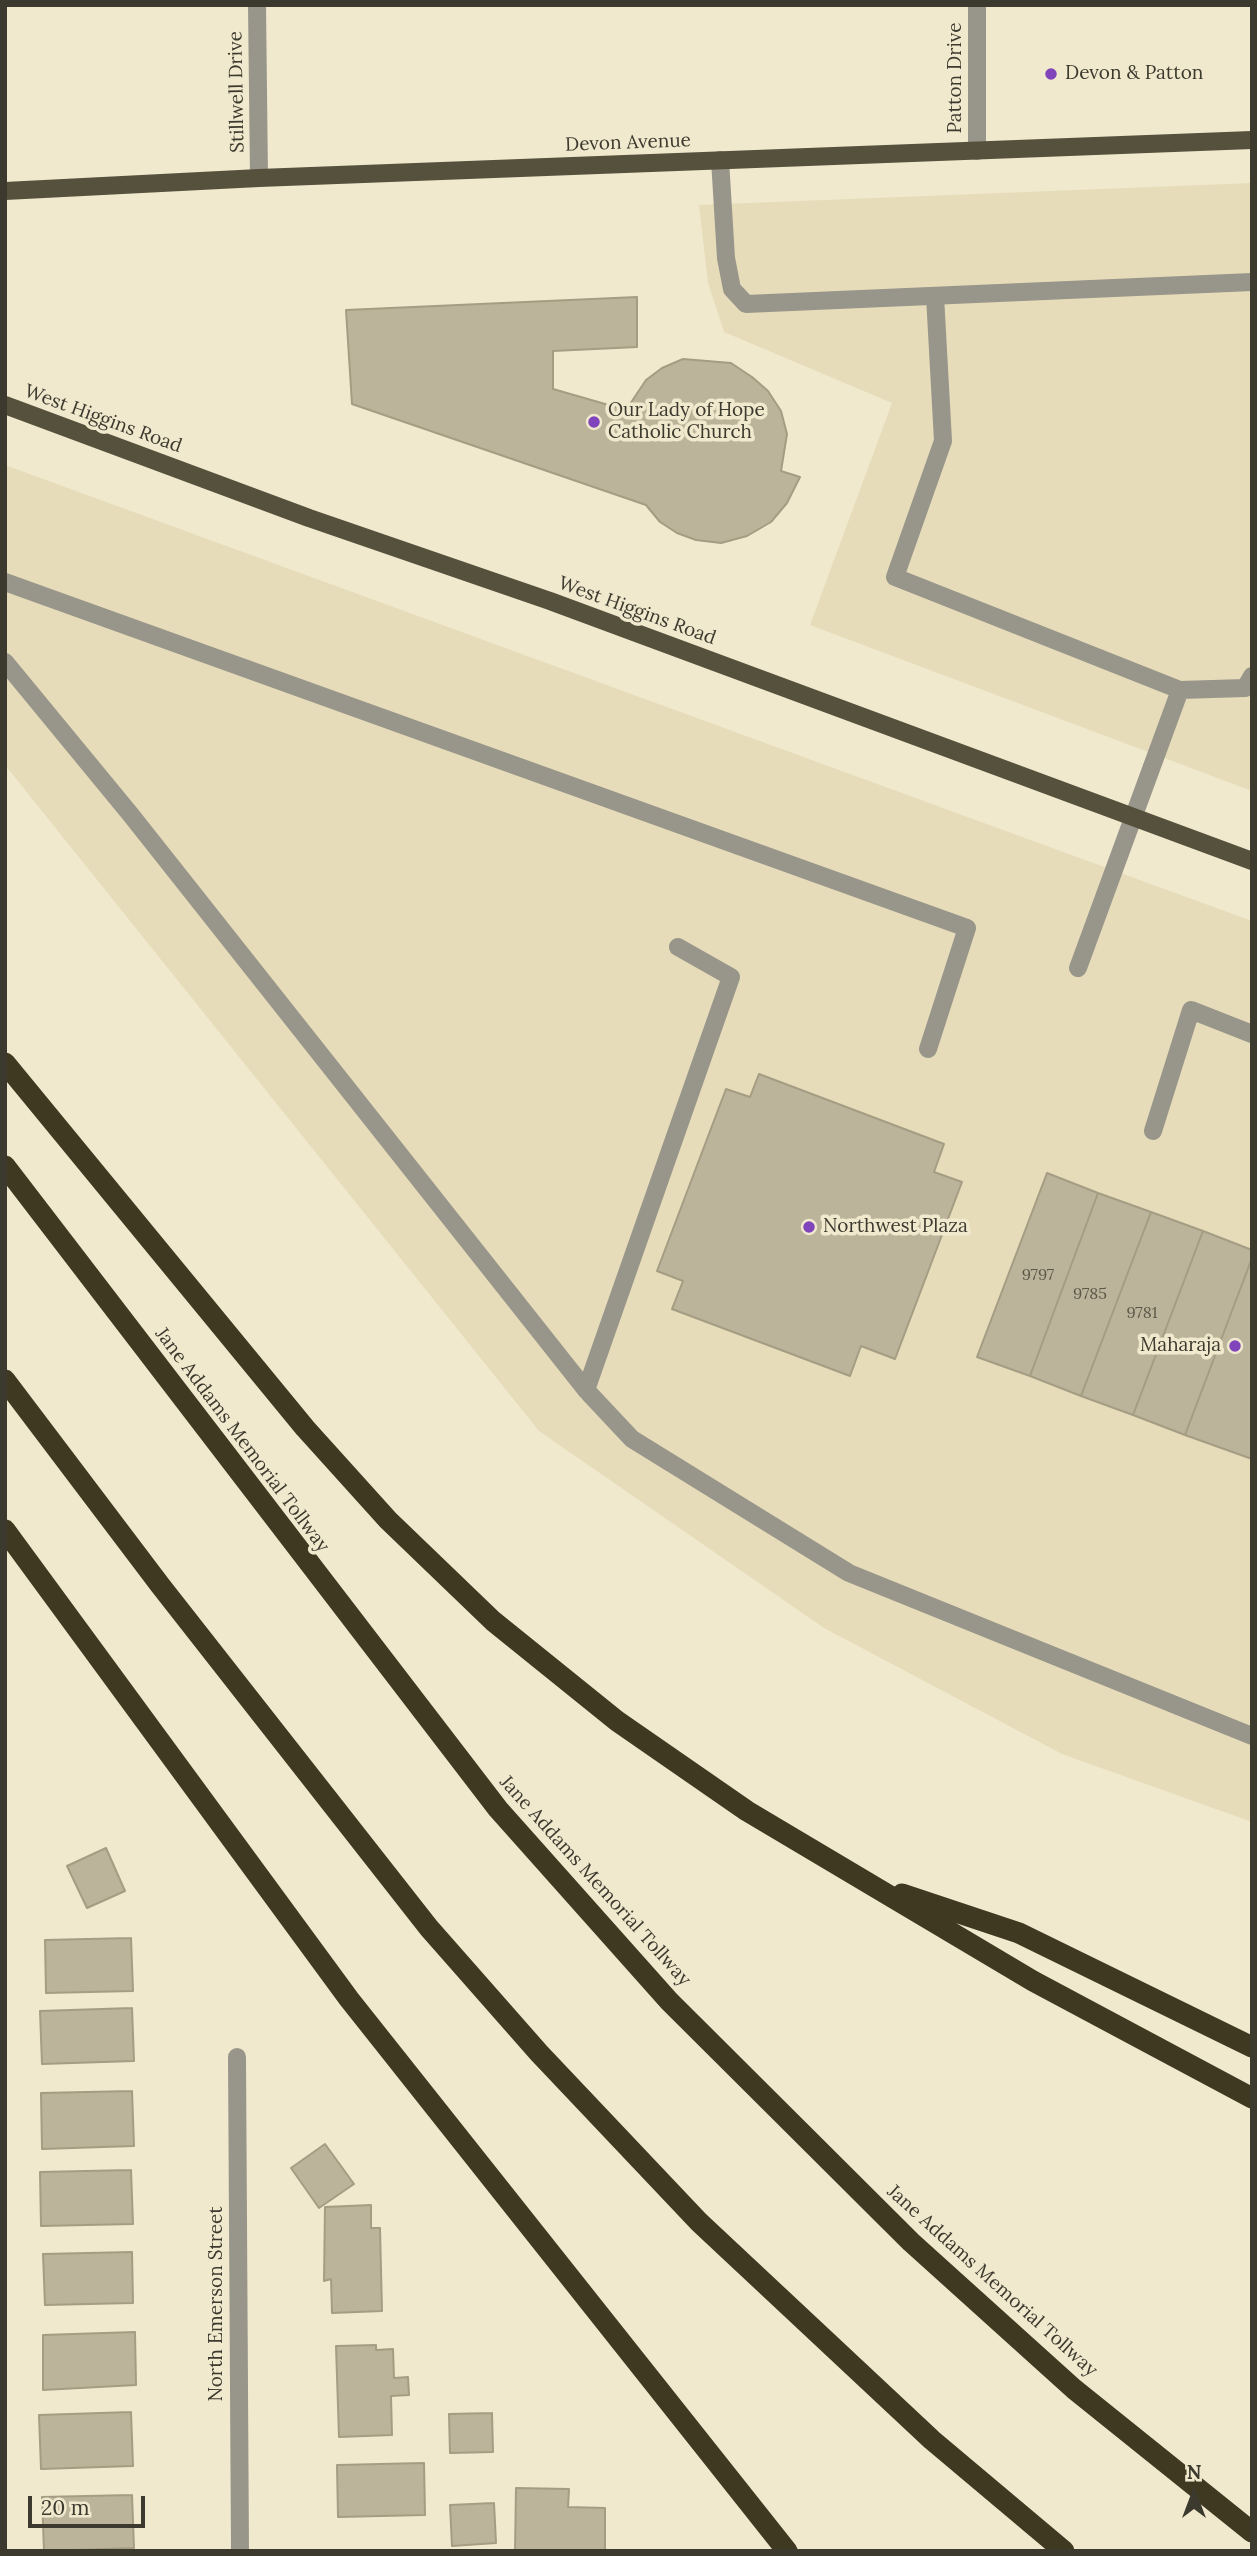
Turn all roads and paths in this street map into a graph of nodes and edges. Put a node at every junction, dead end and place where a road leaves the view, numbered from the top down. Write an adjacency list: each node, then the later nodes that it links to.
1 (257, 5): 6 (street, Stillwell Drive)
2 (977, 5): 4 (street, Patton Drive)
3 (1252, 140): 4 (main road, Devon Avenue)
4 (977, 151): 5 (main road, Devon Avenue)
5 (720, 160): 6 (main road, Devon Avenue); 9 (street)
6 (259, 178): 7 (main road, Devon Avenue)
7 (5, 191)
8 (1252, 282): 9 (street)
9 (935, 296): 14 (street)
10 (5, 405): 15 (main road, West Higgins Road)
11 (5, 582): 20 (street)
12 (5, 662): 25 (street)
13 (1252, 676): 14 (street)
14 (1180, 690): 15 (street)
15 (1133, 817): 16 (main road, West Higgins Road); 18 (street)
16 (1252, 861)
17 (678, 947): 25 (street)
18 (1078, 968)
19 (1252, 1034): 22 (street)
20 (928, 1049)
21 (5, 1063): 28 (highway)
22 (1153, 1131)
23 (5, 1166): 32 (highway, Jane Addams Memorial Tollway)
24 (5, 1380): 35 (highway)
25 (586, 1390): 27 (street)
26 (5, 1530): 33 (highway)
27 (1252, 1736)
28 (858, 1879): 29 (highway); 31 (highway)
29 (1252, 2047)
30 (237, 2057): 34 (street, North Emerson Street)
31 (1252, 2098)
32 (1252, 2532)
33 (787, 2550)
34 (240, 2551)
35 (1064, 2551)

